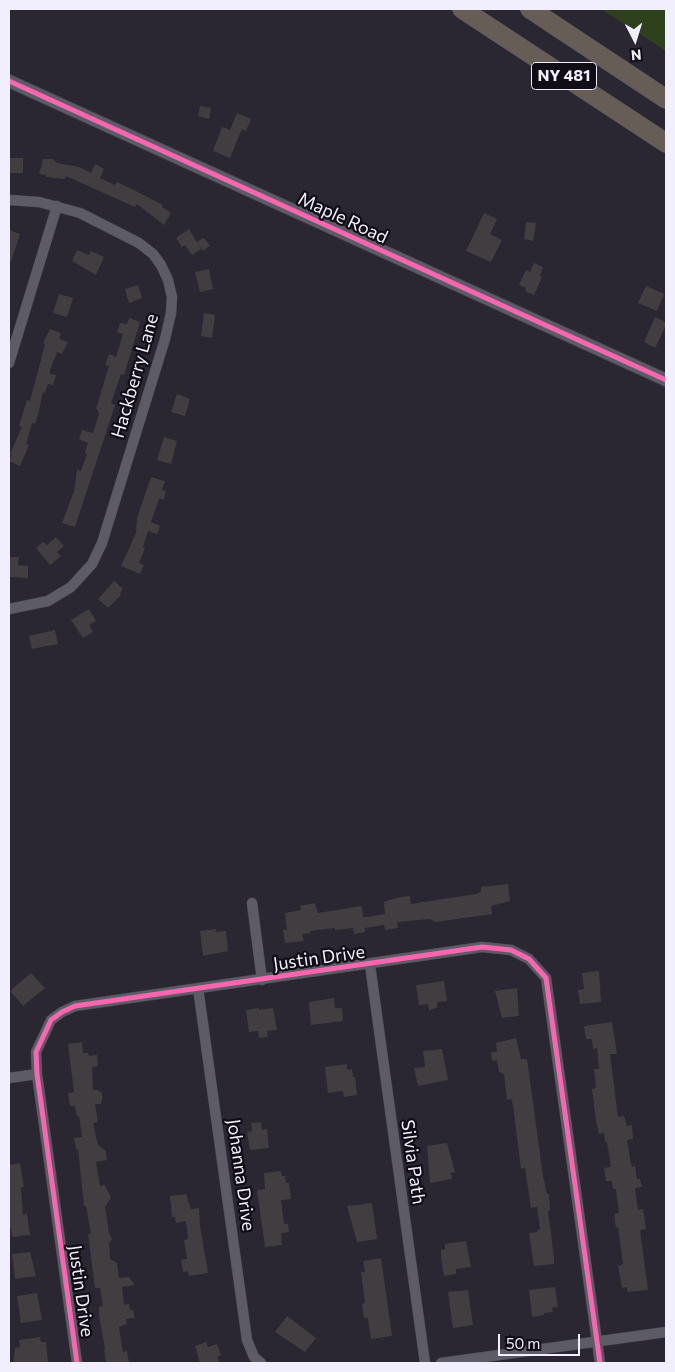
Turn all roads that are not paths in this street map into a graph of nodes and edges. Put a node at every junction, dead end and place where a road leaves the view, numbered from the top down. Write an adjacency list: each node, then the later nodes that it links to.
1 (462, 9): 5 (highway, NY 481)
2 (530, 9): 4 (highway, NY 481)
3 (9, 81): 9 (street, Maple Road)
4 (666, 99)
5 (666, 143)
6 (9, 200): 7 (street, Hackberry Lane)
7 (57, 206): 8 (street); 10 (street, Hackberry Lane)
8 (9, 362)
9 (666, 380)
10 (9, 609)
11 (252, 903): 13 (street)
12 (370, 964): 13 (street, Justin Drive); 18 (street, Justin Drive); 21 (street, Silvia Path)
13 (262, 980): 14 (street, Justin Drive)
14 (198, 988): 15 (street, Justin Drive); 20 (street, Johanna Drive)
15 (37, 1074): 16 (street); 19 (street, Justin Drive)
16 (9, 1078)
17 (666, 1332): 18 (street)
18 (596, 1341): 22 (street); 23 (street, Justin Drive)
19 (77, 1363)
20 (260, 1363)
21 (425, 1363)
22 (441, 1363)
23 (600, 1363)

